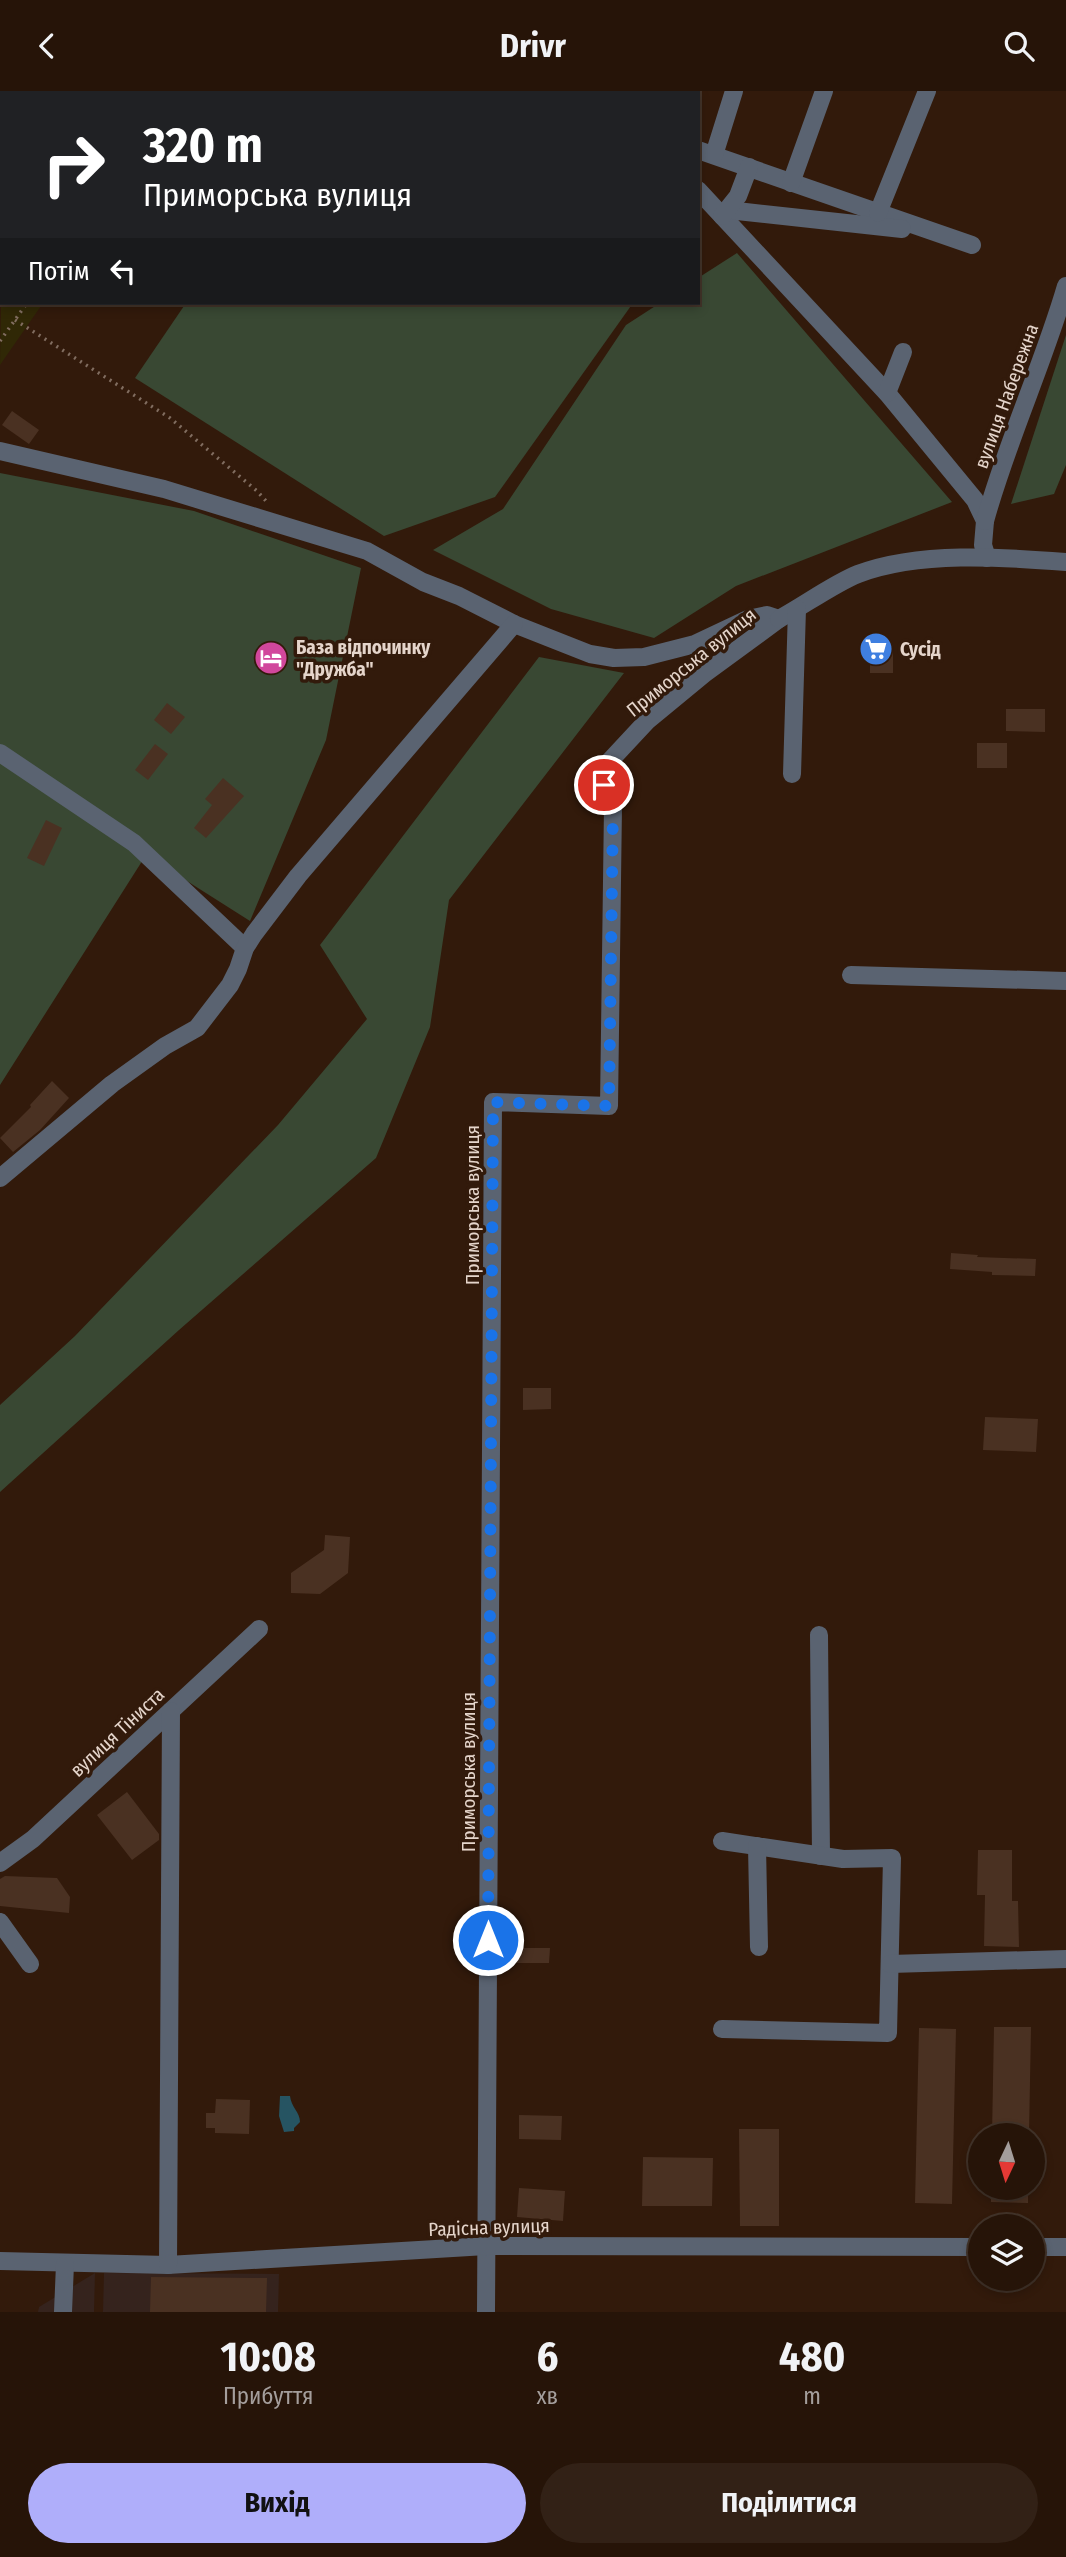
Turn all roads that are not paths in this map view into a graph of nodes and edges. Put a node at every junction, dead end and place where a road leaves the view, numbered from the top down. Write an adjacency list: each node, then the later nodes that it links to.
1 (734, 91): 4 (street)
2 (824, 91): 6 (street)
3 (927, 91): 9 (street)
4 (706, 152): 5 (street)
5 (749, 167): 6 (street); 8 (street)
6 (791, 183): 9 (street)
7 (700, 192): 8 (street)
8 (725, 213): 10 (street); 14 (street)
9 (878, 213): 10 (street)
10 (931, 231): 11 (street)
11 (972, 245)
12 (1066, 286): 16 (street, вулиця Набережна)
13 (903, 352): 14 (street)
14 (887, 393): 16 (street)
15 (0, 451): 21 (street, Приморська вулиця)
16 (985, 521): 17 (street)
17 (987, 558): 18 (street); 19 (street)
18 (1066, 562)
19 (797, 609): 20 (street); 23 (street)
20 (779, 619): 21 (street, Приморська вулиця); 41 (street, Приморська вулиця)
21 (514, 624): 24 (street)
22 (0, 753): 24 (street)
23 (792, 773)
24 (245, 948): 27 (street)
25 (851, 975): 26 (street)
26 (1066, 981)
27 (0, 1178)
28 (258, 1629): 30 (street, вулиця Тіниста)
29 (819, 1635): 33 (street)
30 (171, 1711): 34 (street, вулиця Тіниста); 47 (street)
31 (722, 1841): 32 (street)
32 (757, 1846): 33 (street); 36 (street)
33 (821, 1856): 39 (street)
34 (0, 1863)
35 (0, 1923): 38 (street)
36 (759, 1947)
37 (1066, 1959): 39 (street)
38 (30, 1964)
39 (890, 1964): 40 (street)
40 (722, 2029)
41 (486, 2246): 42 (street, Радісна вулиця); 47 (street, Радісна вулиця); 49 (street, Приморська вулиця)
42 (968, 2247)
43 (1045, 2247): 44 (street)
44 (1066, 2247)
45 (0, 2261): 46 (street, Радісна вулиця)
46 (65, 2264): 47 (street, Радісна вулиця); 48 (street)
47 (168, 2265)
48 (63, 2312)
49 (486, 2312)

